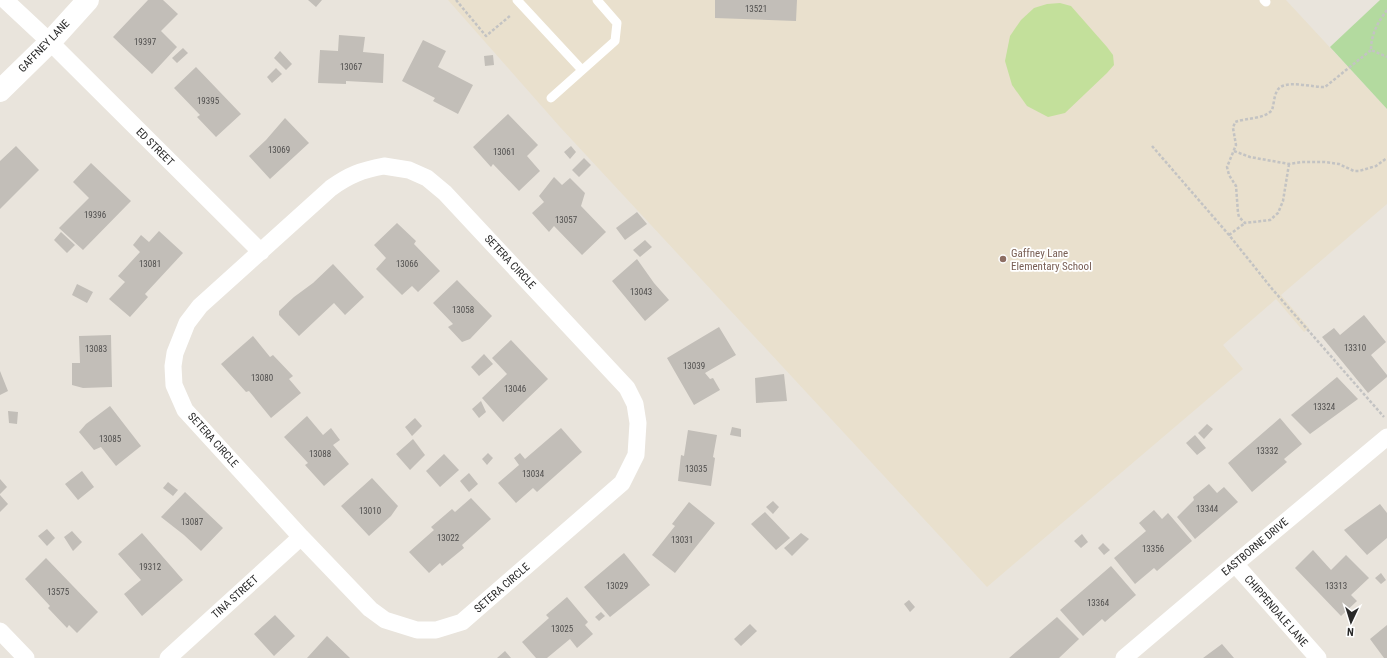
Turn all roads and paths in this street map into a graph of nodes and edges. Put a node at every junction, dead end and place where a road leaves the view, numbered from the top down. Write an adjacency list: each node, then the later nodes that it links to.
1 (5, 0): 8 (street, ED STREET)
2 (88, 0): 8 (street, GAFFNEY LANE)
3 (456, 0): 7 (path)
4 (517, 0): 11 (lane)
5 (597, 0): 11 (lane)
6 (1387, 10): 9 (path)
7 (514, 12)
8 (50, 42): 12 (street, GAFFNEY LANE); 20 (street, ED STREET)
9 (1371, 50): 10 (path); 15 (path)
10 (1387, 57)
11 (582, 70): 13 (lane)
12 (0, 91)
13 (551, 98)
14 (1152, 146): 19 (path)
15 (1234, 152): 17 (path); 18 (path)
16 (1387, 158): 17 (path)
17 (1290, 164): 18 (path)
18 (1245, 223): 19 (path)
19 (1229, 235): 21 (path)
20 (261, 252): 23 (street, SETERA CIRCLE); 23 (street, SETERA CIRCLE)
21 (1387, 421)
22 (1387, 437): 24 (street, EASTBORNE DRIVE)
23 (301, 537): 27 (street, TINA STREET)
24 (1235, 564): 28 (street, EASTBORNE DRIVE); 29 (street, CHIPPENDALE LANE)
25 (0, 631): 26 (street)
26 (26, 658)
27 (168, 658)
28 (1124, 658)
29 (1318, 658)

